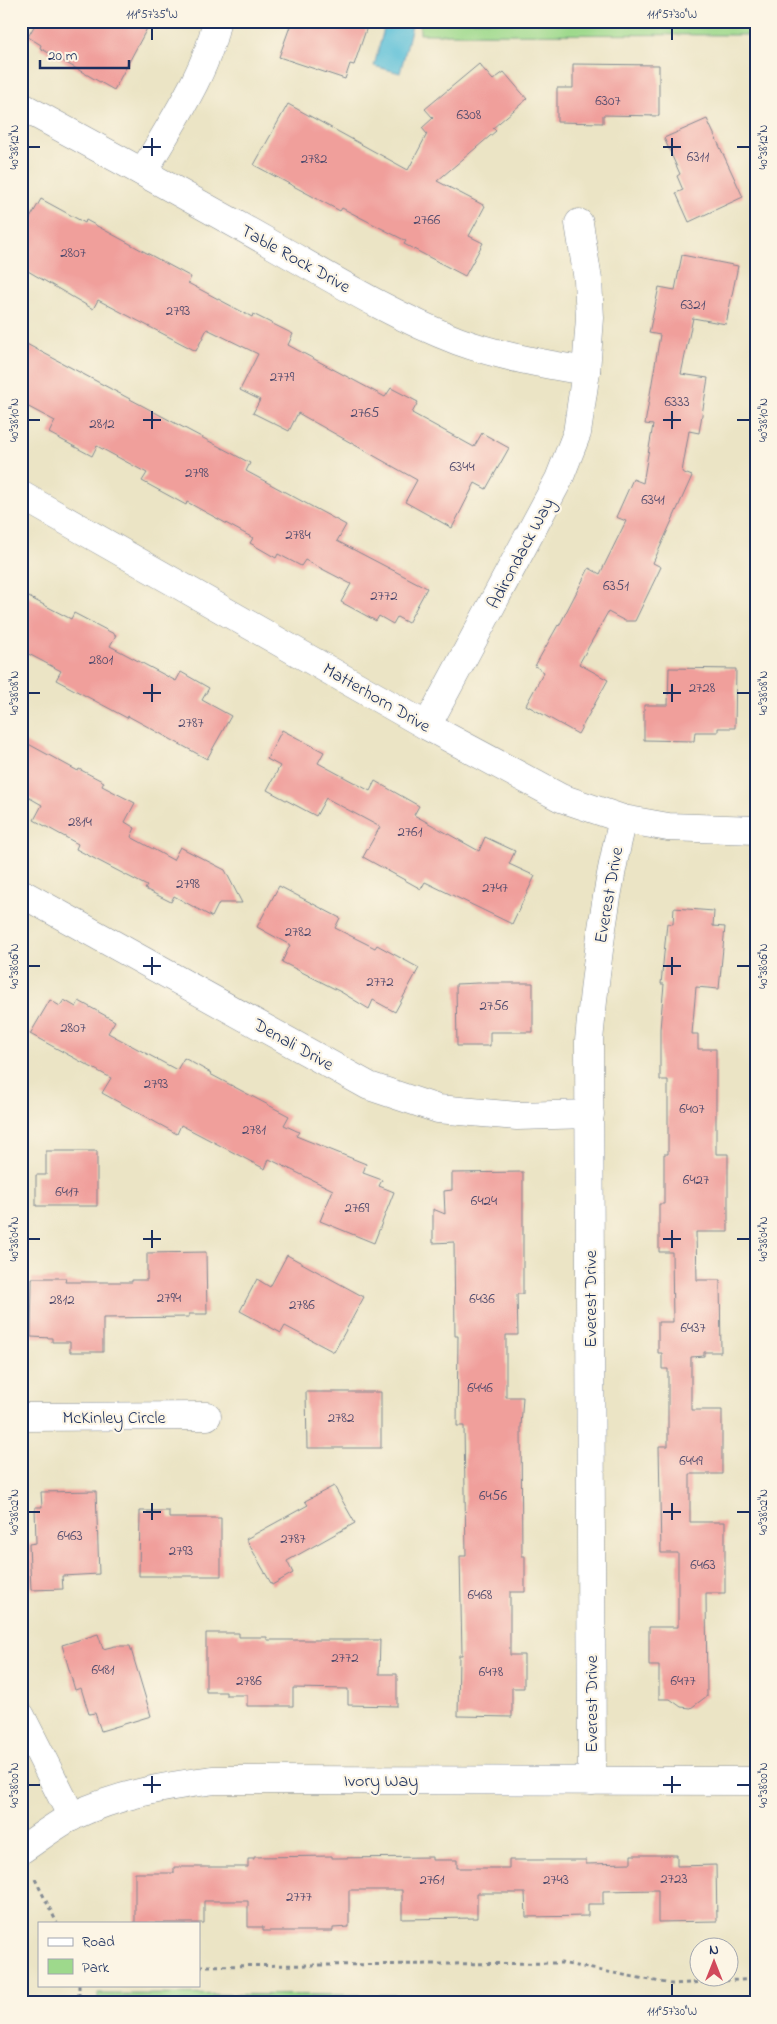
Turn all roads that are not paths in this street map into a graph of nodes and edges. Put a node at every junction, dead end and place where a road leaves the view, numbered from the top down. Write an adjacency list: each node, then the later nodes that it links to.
1 (216, 21): 3 (street)
2 (21, 106): 3 (street, Table Rock Drive)
3 (143, 172): 5 (street, Table Rock Drive)
4 (578, 223): 5 (street, Adirondack Way)
5 (586, 371): 7 (street, Adirondack Way)
6 (21, 495): 7 (street, Matterhorn Drive)
7 (427, 726): 8 (street, Matterhorn Drive)
8 (623, 819): 9 (street, Matterhorn Drive); 11 (street, Everest Drive)
9 (756, 830)
10 (21, 893): 11 (street, Denali Drive)
11 (590, 1114): 15 (street, Everest Drive)
12 (207, 1416): 13 (street, McKinley Circle)
13 (21, 1417)
14 (21, 1716): 17 (street)
15 (592, 1781): 16 (street, Ivory Way); 17 (street, Ivory Way)
16 (756, 1781)
17 (72, 1817): 18 (street, Ivory Way)
18 (21, 1850)

